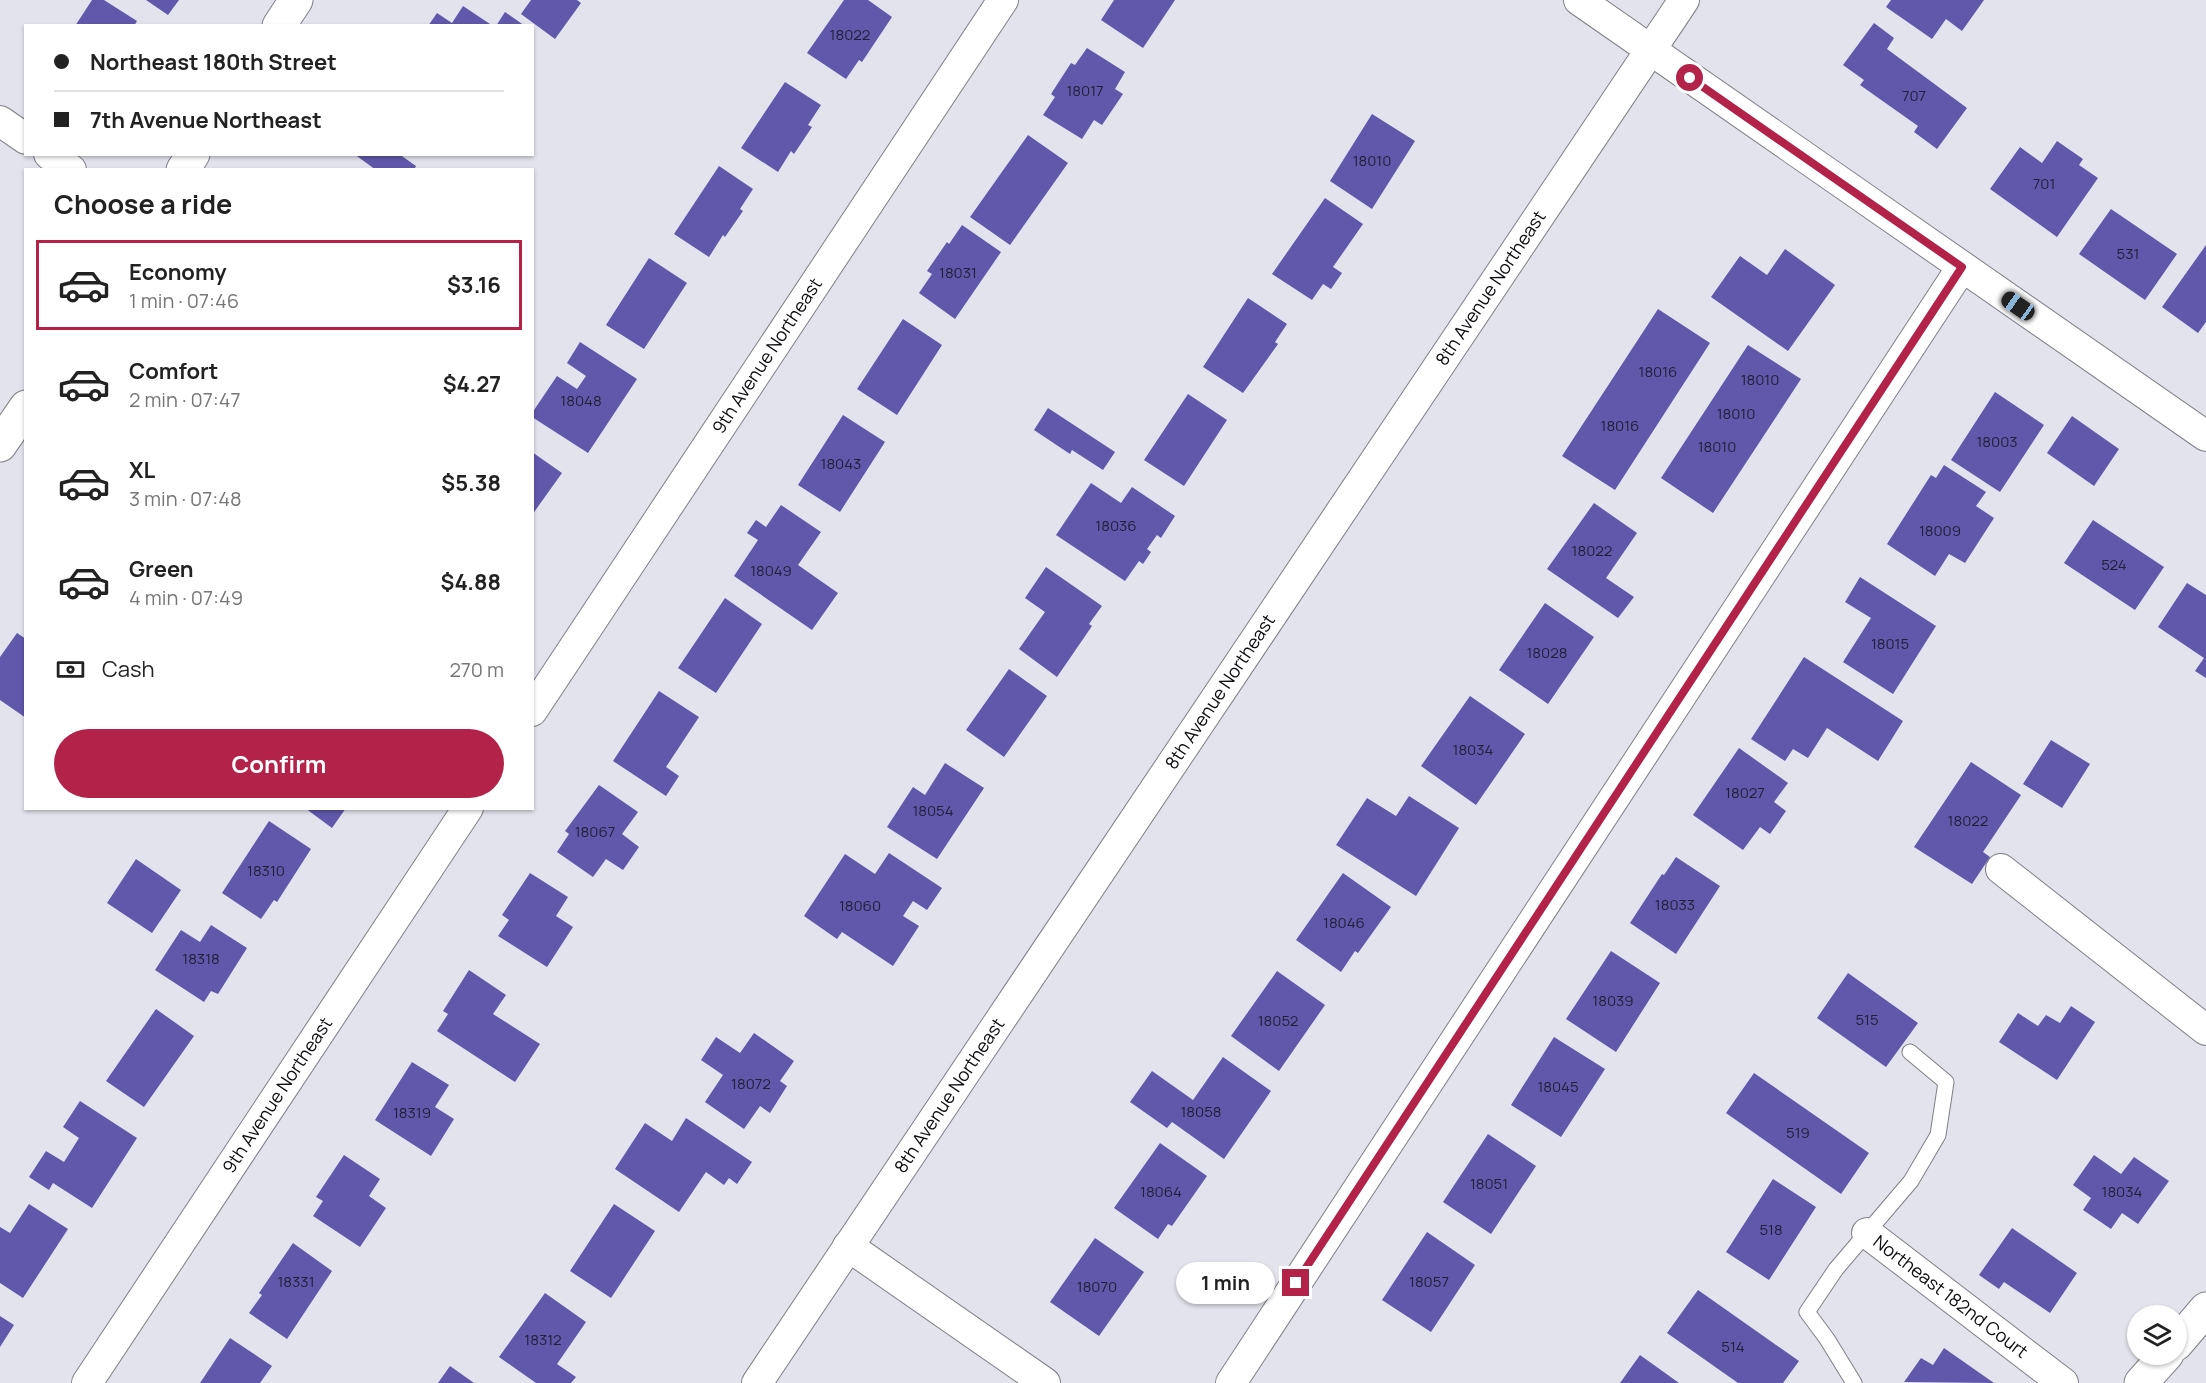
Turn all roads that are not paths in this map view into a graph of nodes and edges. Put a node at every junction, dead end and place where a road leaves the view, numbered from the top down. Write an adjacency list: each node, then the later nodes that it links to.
1 (296, 0): 5 (street)
2 (1003, 0): 15 (street, 9th Avenue Northeast)
3 (1579, 0): 6 (street)
4 (1684, 0): 6 (street, 8th Avenue Northeast)
5 (280, 24)
6 (1651, 51): 11 (street); 21 (street, 8th Avenue Northeast)
7 (0, 121): 8 (street)
8 (24, 137)
9 (52, 156): 10 (street)
10 (68, 168)
11 (1962, 267): 13 (street); 28 (street)
12 (24, 410): 14 (street)
13 (2206, 436)
14 (0, 445)
15 (534, 708)
16 (467, 810): 25 (street, 9th Avenue Northeast)
17 (2001, 868): 18 (street)
18 (2206, 1030)
19 (1910, 1052): 20 (lane)
20 (1868, 1233): 29 (lane); 30 (street, Northeast 182nd Court)
21 (848, 1246): 26 (street, 8th Avenue Northeast); 27 (street)
22 (2206, 1309): 23 (street)
23 (2187, 1331)
24 (2157, 1365): 31 (street)
25 (87, 1383)
26 (757, 1383)
27 (1045, 1383)
28 (1231, 1383)
29 (1854, 1383)
30 (2063, 1383)
31 (2141, 1383)

